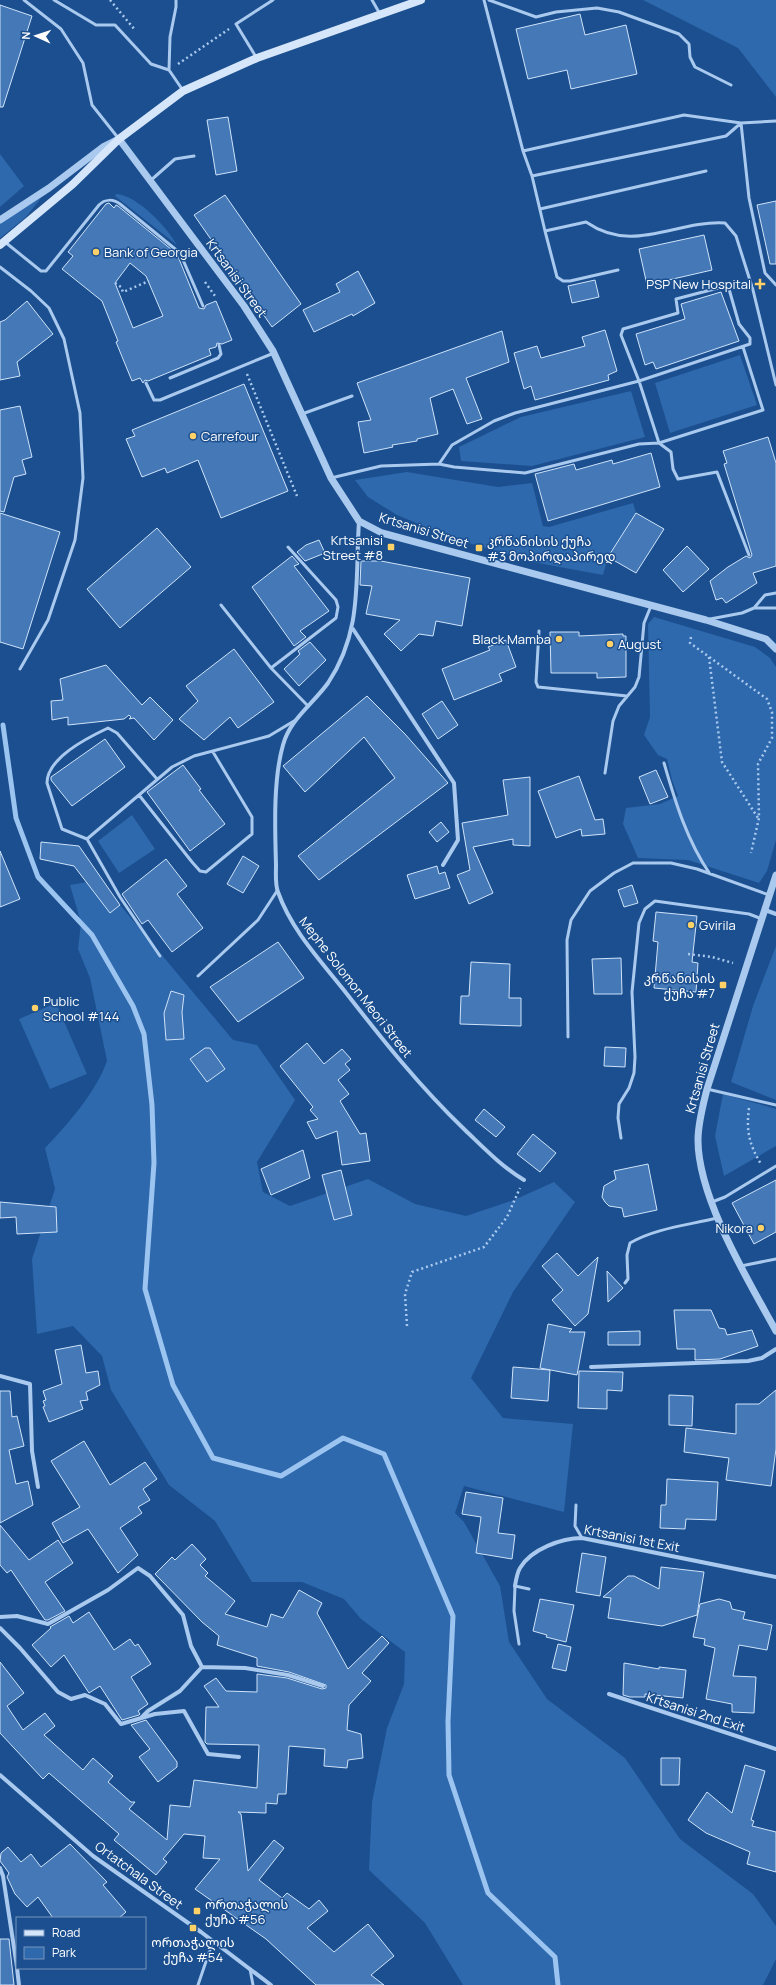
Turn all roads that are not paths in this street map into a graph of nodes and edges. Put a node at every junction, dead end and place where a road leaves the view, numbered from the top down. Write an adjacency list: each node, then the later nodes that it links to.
1 (24, 0): 16 (lane)
2 (54, 0): 11 (lane)
3 (176, 0): 11 (lane)
4 (273, 0): 10 (lane)
5 (372, 0): 9 (lane)
6 (420, 0): 9 (main road)
7 (484, 0): 17 (lane)
8 (488, 0): 12 (lane)
9 (380, 14): 10 (main road)
10 (257, 58): 13 (main road)
11 (169, 70): 13 (lane)
12 (731, 85)
13 (183, 91): 16 (main road)
14 (776, 121): 15 (lane)
15 (741, 123): 17 (lane); 20 (lane); 28 (lane)
16 (119, 139): 21 (street, Krtsanisi Street); 23 (street); 25 (main road)
17 (523, 151): 20 (lane)
18 (194, 156): 21 (lane)
19 (706, 171): 22 (lane)
20 (532, 176): 22 (lane)
21 (150, 181): 32 (street, Krtsanisi Street)
22 (540, 209): 24 (lane)
23 (0, 220)
24 (545, 231): 27 (lane); 36 (lane)
25 (2, 244): 29 (lane)
26 (0, 267): 55 (lane)
27 (618, 270)
28 (776, 285)
29 (203, 306)
30 (219, 346): 33 (lane)
31 (743, 347): 34 (lane); 34 (lane); 39 (lane)
32 (274, 353): 35 (lane); 38 (street, Krtsanisi Street)
33 (170, 378)
34 (639, 381): 39 (lane); 40 (lane)
35 (146, 382)
36 (776, 385)
37 (352, 396): 38 (lane)
38 (302, 414): 41 (street, Krtsanisi Street)
39 (659, 443): 40 (lane); 44 (lane)
40 (439, 464): 41 (lane)
41 (331, 478): 42 (street, Krtsanisi Street)
42 (359, 521): 47 (street, Krtsanisi Street); 51 (street, Mephe Solomon Meori Street)
43 (288, 547): 54 (lane)
44 (749, 555)
45 (776, 593): 48 (lane)
46 (221, 605): 54 (lane)
47 (651, 606): 50 (street, Krtsanisi Street); 56 (lane)
48 (754, 608): 49 (lane); 50 (lane)
49 (776, 608)
50 (706, 620): 53 (street, Krtsanisi Street)
51 (352, 629): 57 (street, Mephe Solomon Meori Street); 65 (street)
52 (539, 631): 56 (lane)
53 (776, 649)
54 (271, 668): 57 (lane)
55 (20, 669)
56 (627, 696): 61 (lane)
57 (308, 706): 58 (street, Mephe Solomon Meori Street)
58 (294, 721): 59 (lane); 68 (street, Mephe Solomon Meori Street)
59 (213, 752): 62 (lane); 63 (lane)
60 (664, 762): 66 (lane)
61 (605, 773)
62 (157, 779): 63 (lane); 64 (lane)
63 (139, 795): 64 (lane)
64 (86, 839): 73 (lane)
65 (443, 864)
66 (710, 874): 69 (lane); 75 (lane)
67 (776, 875): 69 (street, Krtsanisi Street)
68 (277, 891): 74 (lane); 80 (street, Mephe Solomon Meori Street)
69 (769, 895): 70 (street, Krtsanisi Street)
70 (765, 910): 71 (street); 72 (street, Krtsanisi Street)
71 (776, 914)
72 (762, 919): 76 (street, Krtsanisi Street); 78 (lane)
73 (160, 956)
74 (198, 976)
75 (568, 1037)
76 (707, 1089): 77 (lane); 81 (street, Krtsanisi Street)
77 (776, 1105)
78 (622, 1138)
79 (776, 1166): 81 (lane)
80 (524, 1180)
81 (712, 1202): 82 (street, Krtsanisi Street)
82 (719, 1218): 84 (street, Krtsanisi Street); 85 (lane)
83 (776, 1259): 84 (lane)
84 (741, 1266): 86 (street, Krtsanisi Street)
85 (625, 1283)
86 (776, 1331)
87 (776, 1349): 88 (street)
88 (591, 1367)
89 (0, 1376): 90 (street)
90 (38, 1488)
91 (576, 1505): 92 (lane)
92 (582, 1538): 93 (street, Krtsanisi 1st Exit); 94 (street, Krtsanisi 1st Exit)
93 (776, 1577)
94 (515, 1586): 95 (lane); 98 (lane, Krtsanisi 1st Exit)
95 (529, 1589)
96 (0, 1617): 99 (street)
97 (0, 1628): 102 (street)
98 (519, 1644)
99 (202, 1667): 100 (street); 102 (street)
100 (323, 1686)
101 (609, 1694): 103 (street, Krtsanisi 2nd Exit)
102 (139, 1720): 104 (street)
103 (776, 1749)
104 (239, 1757)
105 (0, 1775): 107 (street, Ortatchala Street)
106 (0, 1868): 108 (street)
107 (213, 1941): 110 (street, Ortatchala Street); 112 (lane)
108 (16, 1960)
109 (17, 1969): 111 (street)
110 (250, 1969): 113 (lane); 114 (street, Ortatchala Street)
111 (19, 1985)
112 (198, 1985)
113 (253, 1985)
114 (271, 1985)

